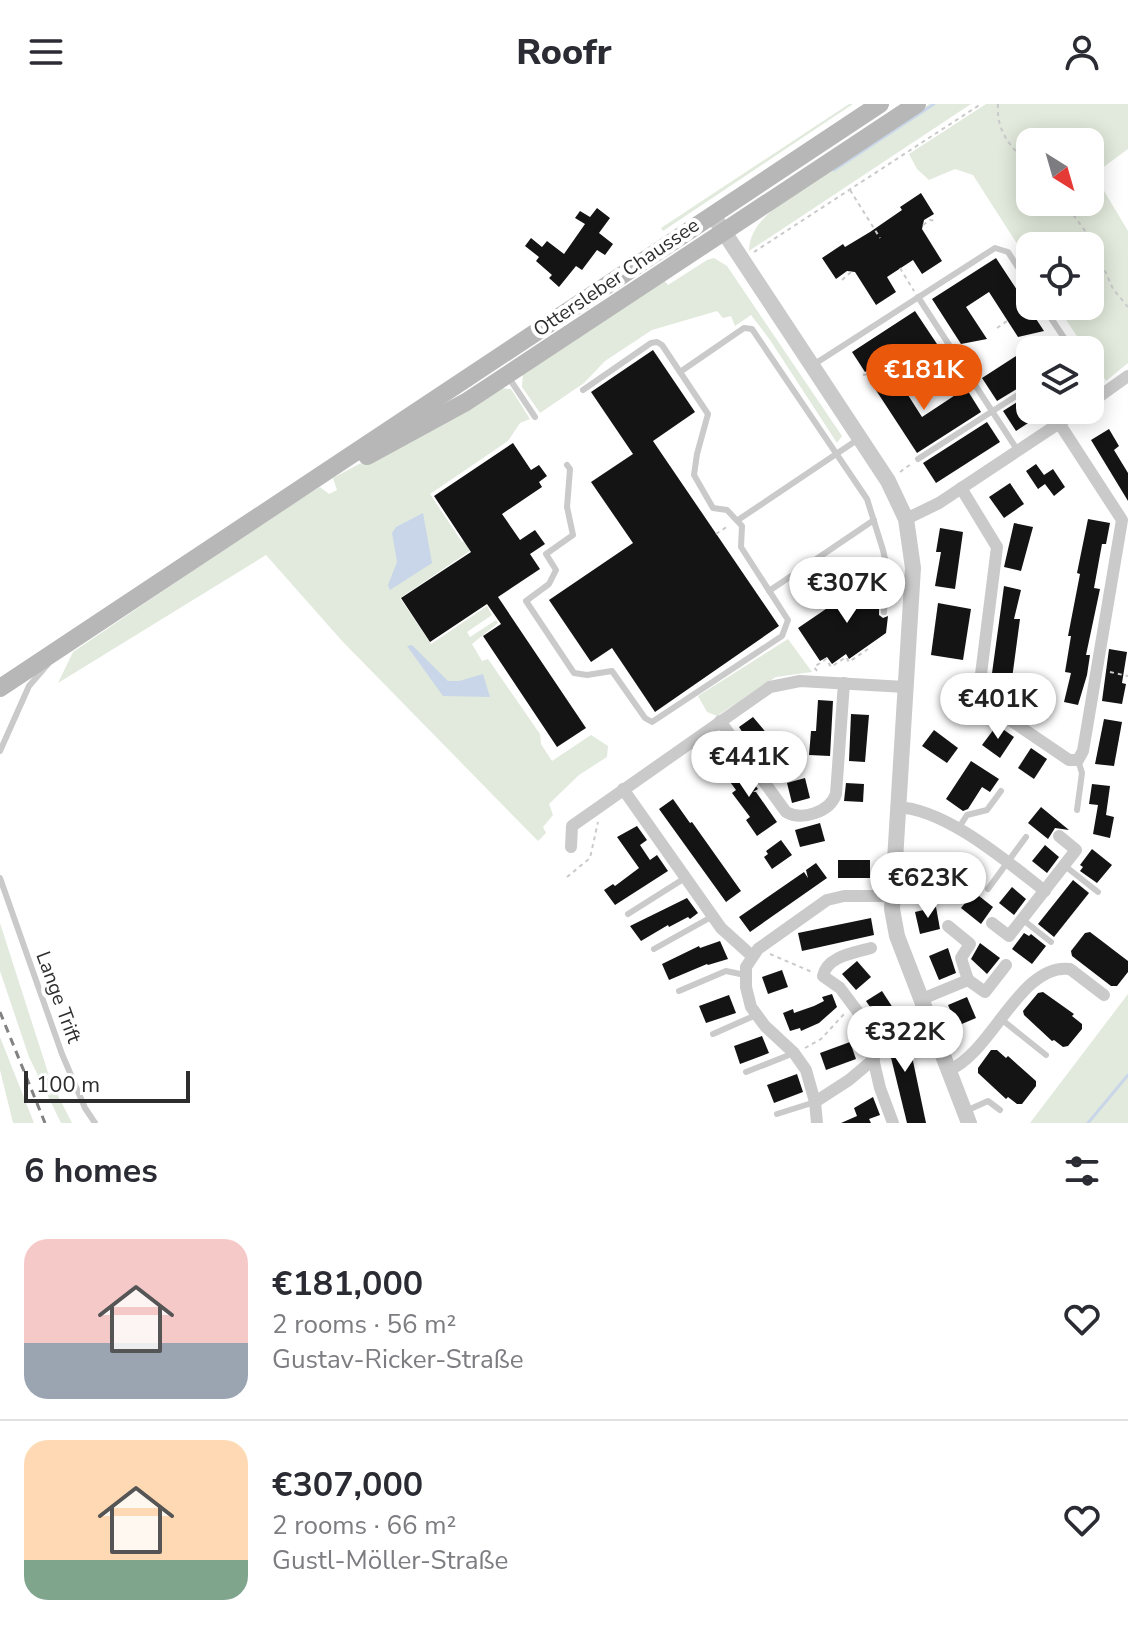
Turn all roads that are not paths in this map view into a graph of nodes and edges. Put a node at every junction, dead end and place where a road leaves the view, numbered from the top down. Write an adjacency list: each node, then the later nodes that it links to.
1 (880, 104): 3 (main road, Ottersleber Chaussee)
2 (917, 104): 4 (main road, Ottersleber Chaussee)
3 (712, 215): 4 (street); 23 (main road, Ottersleber Chaussee)
4 (723, 231): 7 (street); 9 (main road, Ottersleber Chaussee)
5 (1016, 264): 6 (lane)
6 (918, 297): 7 (lane); 14 (lane)
7 (813, 365): 18 (street)
8 (680, 372): 11 (lane); 20 (lane); 26 (lane)
9 (507, 375): 15 (lane); 23 (main road, Ottersleber Chaussee)
10 (1128, 376): 12 (street)
11 (583, 390)
12 (1104, 393)
13 (1016, 396): 14 (lane)
14 (992, 412): 19 (lane); 21 (lane)
15 (535, 417)
16 (1058, 424): 19 (street)
17 (1060, 424): 36 (street)
18 (860, 438): 20 (lane); 25 (street)
19 (1018, 451): 24 (street)
20 (836, 454): 26 (lane); 27 (lane)
21 (918, 459)
22 (567, 465): 28 (lane)
23 (331, 471): 30 (main road, Ottersleber Chaussee)
24 (961, 488): 25 (street); 36 (street)
25 (906, 519): 32 (street)
26 (738, 520): 28 (lane)
27 (874, 520): 28 (lane); 29 (lane)
28 (769, 591)
29 (884, 612)
30 (63, 647): 33 (main road, Ottersleber Chaussee); 35 (lane)
31 (844, 683): 32 (street); 34 (street); 34 (street)
32 (905, 687): 39 (street)
33 (0, 688)
34 (720, 721): 37 (street)
35 (0, 751)
36 (1078, 760): 40 (lane)
37 (623, 789): 44 (street); 48 (street)
38 (1001, 791): 41 (lane)
39 (897, 807): 41 (street); 52 (street)
40 (1077, 810)
41 (958, 830): 45 (street)
42 (1059, 836): 46 (street)
43 (1026, 837): 45 (lane)
44 (571, 847)
45 (1008, 862): 49 (lane); 50 (street)
46 (1065, 866): 50 (street); 51 (lane)
47 (0, 878): 80 (lane, Lange Trift)
48 (685, 878): 53 (lane); 54 (street)
49 (988, 889)
50 (1045, 891): 55 (street)
51 (1098, 892)
52 (891, 896): 61 (street); 67 (street)
53 (628, 914)
54 (713, 916): 60 (lane); 61 (street)
55 (1022, 919): 56 (street); 58 (lane)
56 (992, 923)
57 (948, 926): 64 (street)
58 (1051, 942)
59 (871, 948): 73 (street)
60 (654, 949)
61 (755, 952): 63 (street)
62 (1006, 965): 64 (street)
63 (745, 975): 65 (lane); 68 (street)
64 (968, 980): 67 (street)
65 (679, 991)
66 (1104, 995): 69 (street)
67 (922, 999): 74 (street)
68 (756, 1015): 70 (lane); 71 (street)
69 (1001, 1019): 72 (lane); 74 (street)
70 (713, 1034)
71 (794, 1053): 75 (lane); 76 (street)
72 (1046, 1055)
73 (874, 1059): 76 (street); 82 (street)
74 (949, 1070): 79 (street)
75 (746, 1072)
76 (815, 1102): 78 (lane); 81 (street)
77 (1000, 1110): 79 (lane)
78 (777, 1114)
79 (963, 1118)
80 (95, 1123)
81 (817, 1123)
82 (893, 1123)

